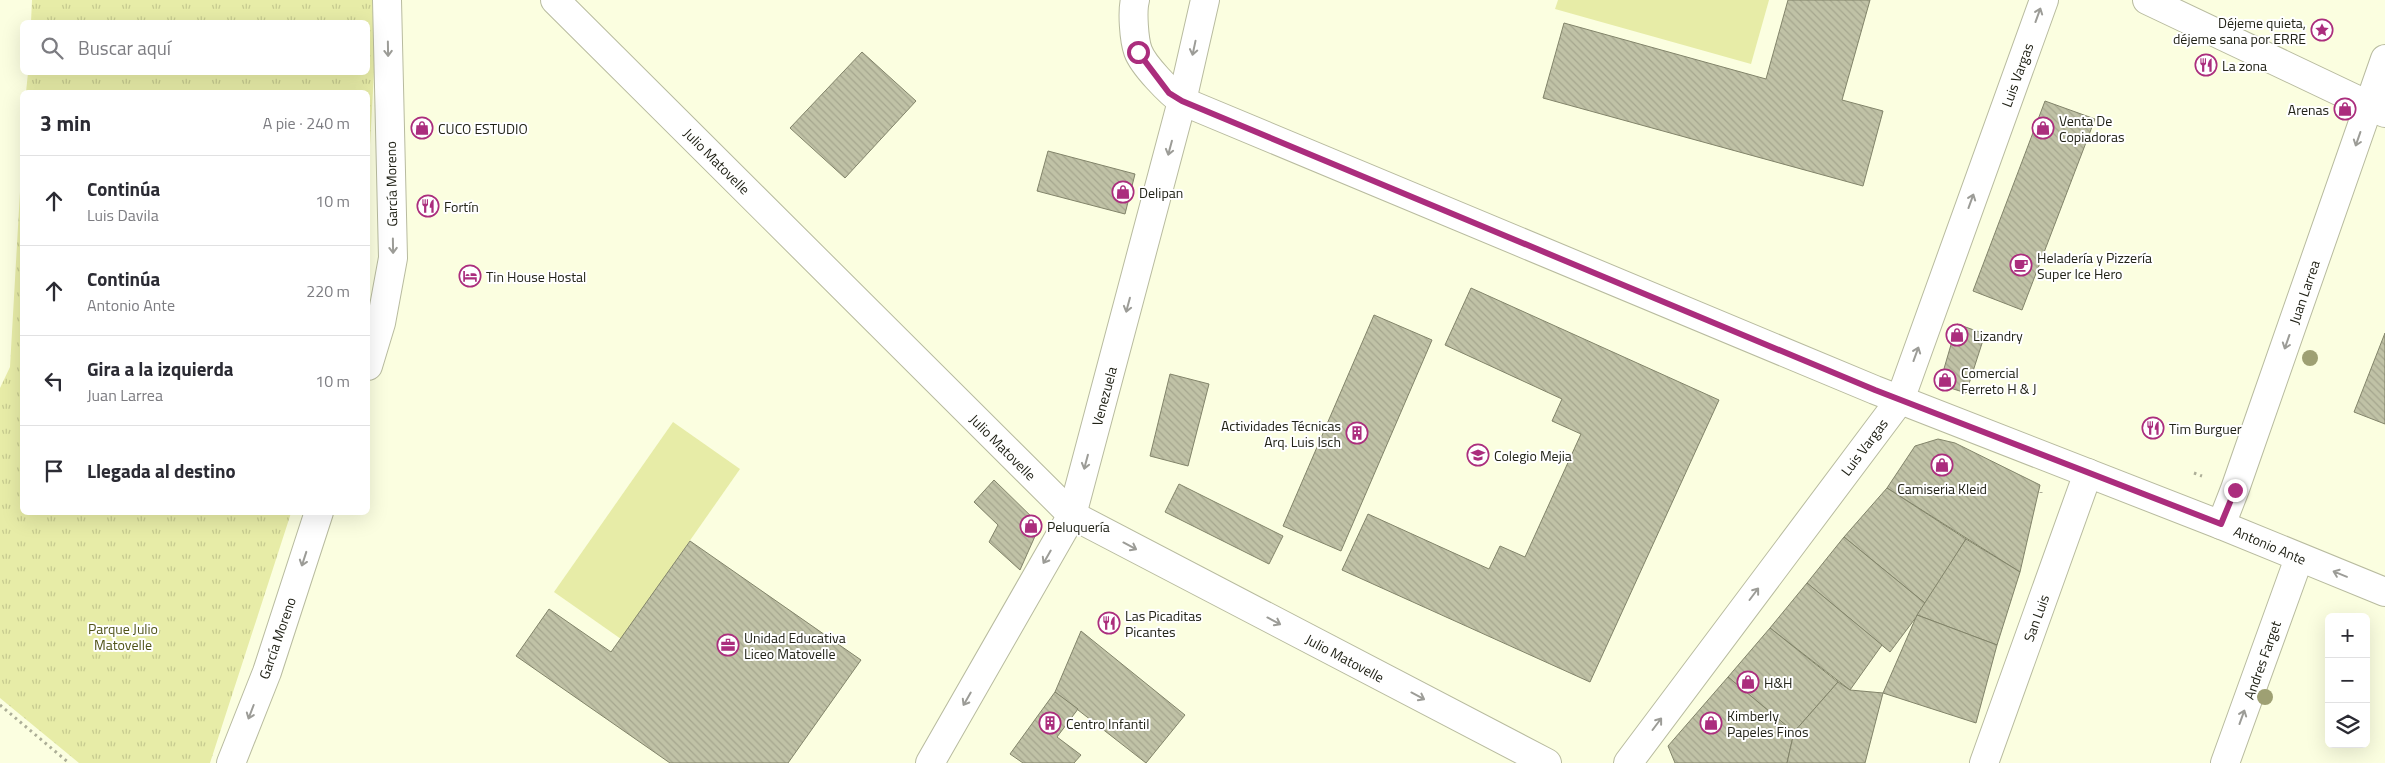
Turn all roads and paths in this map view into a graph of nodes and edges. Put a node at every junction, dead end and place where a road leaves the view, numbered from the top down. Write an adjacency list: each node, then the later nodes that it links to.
1 (387, 0): 10 (street, García Moreno, one-way to 10)
2 (555, 0): 16 (street, Julio Matovelle)
3 (1135, 0): 8 (street, Antonio Ante)
4 (1205, 0): 8 (street, Venezuela, one-way to 8)
5 (2044, 0): 11 (street, Luis Vargas, one-way to 5)
6 (2148, 0): 9 (street)
7 (2385, 59): 9 (street, Juan Larrea)
8 (1182, 101): 11 (street, Antonio Ante); 16 (street, Venezuela, one-way to 16)
9 (2377, 110): 17 (street, Juan Larrea, one-way to 17)
10 (370, 360)
11 (1900, 400): 12 (street, Antonio Ante); 25 (street, Luis Vargas, one-way to 11)
12 (2088, 473): 17 (street, Antonio Ante); 26 (street, San Luis)
13 (2194, 473): 14 (path)
14 (2202, 476)
15 (318, 515): 22 (street, García Moreno, one-way to 22)
16 (1072, 515): 23 (street, Venezuela, one-way to 23); 24 (street, Julio Matovelle, one-way to 24)
17 (2221, 524): 18 (street, Antonio Ante)
18 (2299, 558): 19 (street, Antonio Ante, one-way to 18); 27 (street, Andres Farget, one-way to 18)
19 (2385, 592)
20 (0, 705): 21 (path)
21 (69, 763)
22 (231, 763)
23 (930, 763)
24 (1548, 763)
25 (1628, 763)
26 (1984, 763)
27 (2225, 763)

